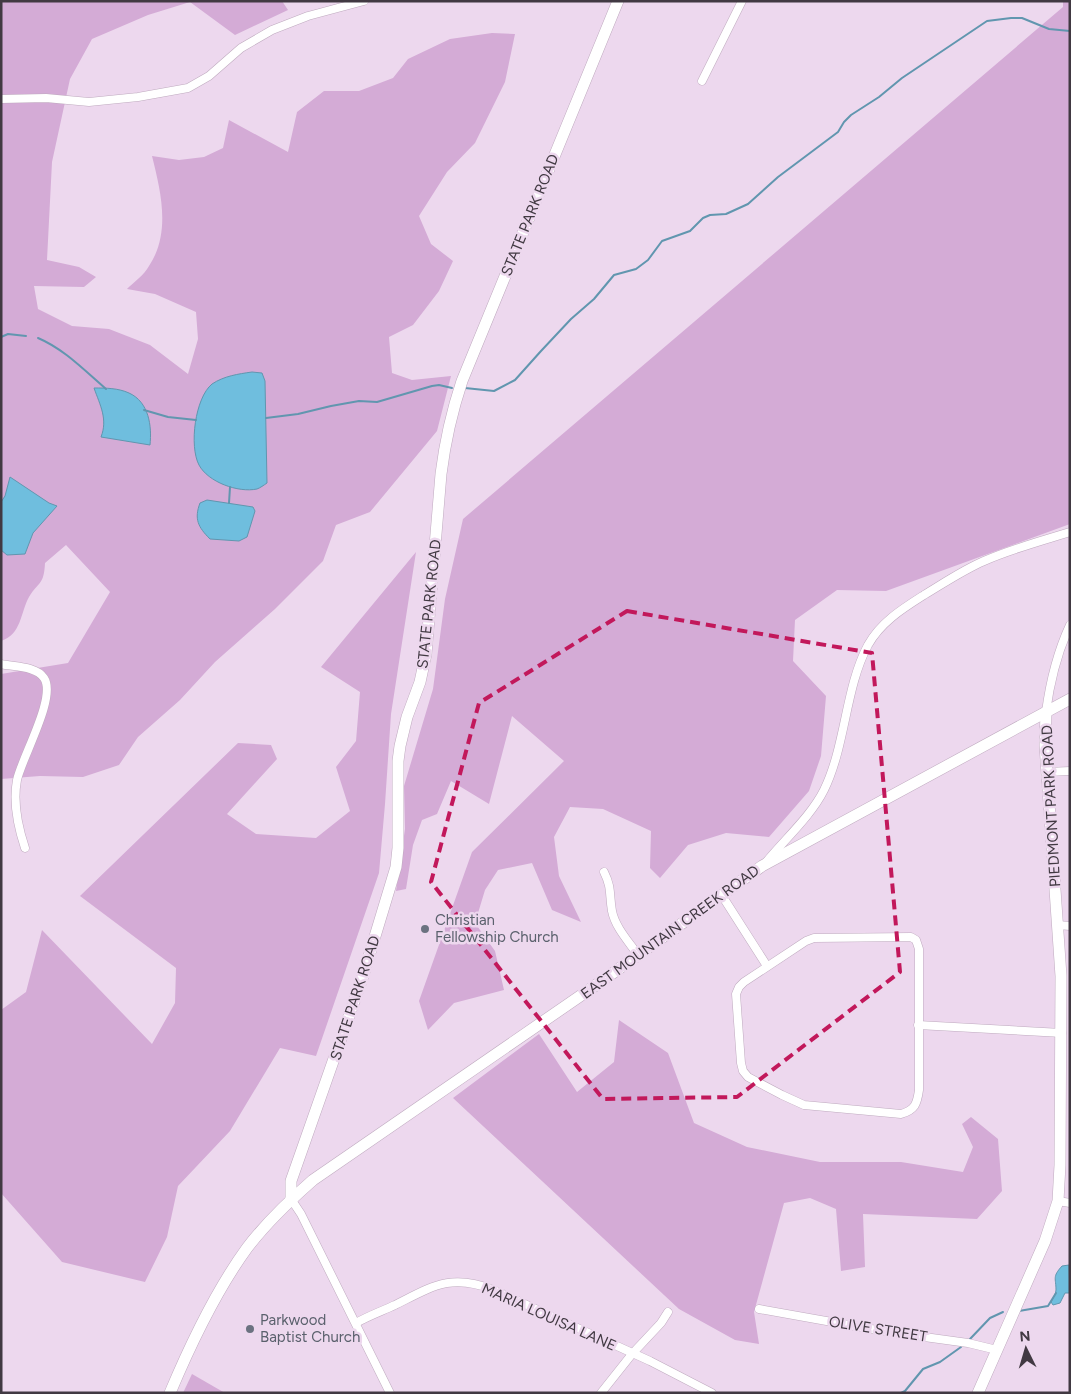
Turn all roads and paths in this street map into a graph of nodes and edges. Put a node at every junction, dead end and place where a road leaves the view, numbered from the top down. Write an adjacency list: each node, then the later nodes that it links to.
1 (364, 1): 5 (street)
2 (618, 1): 22 (street, STATE PARK ROAD)
3 (742, 1): 4 (street)
4 (702, 81)
5 (1, 100)
6 (1070, 532): 14 (street)
7 (1070, 625): 10 (street)
8 (1, 664): 13 (street)
9 (1070, 699): 10 (street, EAST MOUNTAIN CREEK ROAD)
10 (1046, 712): 12 (street, PIEDMONT PARK ROAD); 14 (street, EAST MOUNTAIN CREEK ROAD)
11 (1070, 771): 12 (street)
12 (1047, 772): 17 (street, PIEDMONT PARK ROAD)
13 (25, 848)
14 (762, 866): 16 (street, EAST MOUNTAIN CREEK ROAD)
15 (604, 872): 18 (street)
16 (721, 894): 18 (street, EAST MOUNTAIN CREEK ROAD); 19 (street)
17 (1064, 925): 21 (street, PIEDMONT PARK ROAD)
18 (638, 955): 22 (street, EAST MOUNTAIN CREEK ROAD)
19 (767, 966): 20 (street); 20 (street)
20 (918, 1025): 21 (street)
21 (1062, 1033): 23 (street, PIEDMONT PARK ROAD)
22 (291, 1199): 27 (street); 30 (street)
23 (1058, 1201): 24 (street); 28 (street, PIEDMONT PARK ROAD)
24 (1070, 1203)
25 (759, 1310): 28 (street, OLIVE STREET)
26 (668, 1312): 29 (street)
27 (356, 1323): 29 (street, MARIA LOUISA LANE); 31 (street)
28 (997, 1350): 34 (street, PIEDMONT PARK ROAD)
29 (632, 1354): 32 (street); 33 (street, MARIA LOUISA LANE)
30 (170, 1393)
31 (390, 1393)
32 (602, 1393)
33 (712, 1393)
34 (978, 1393)

